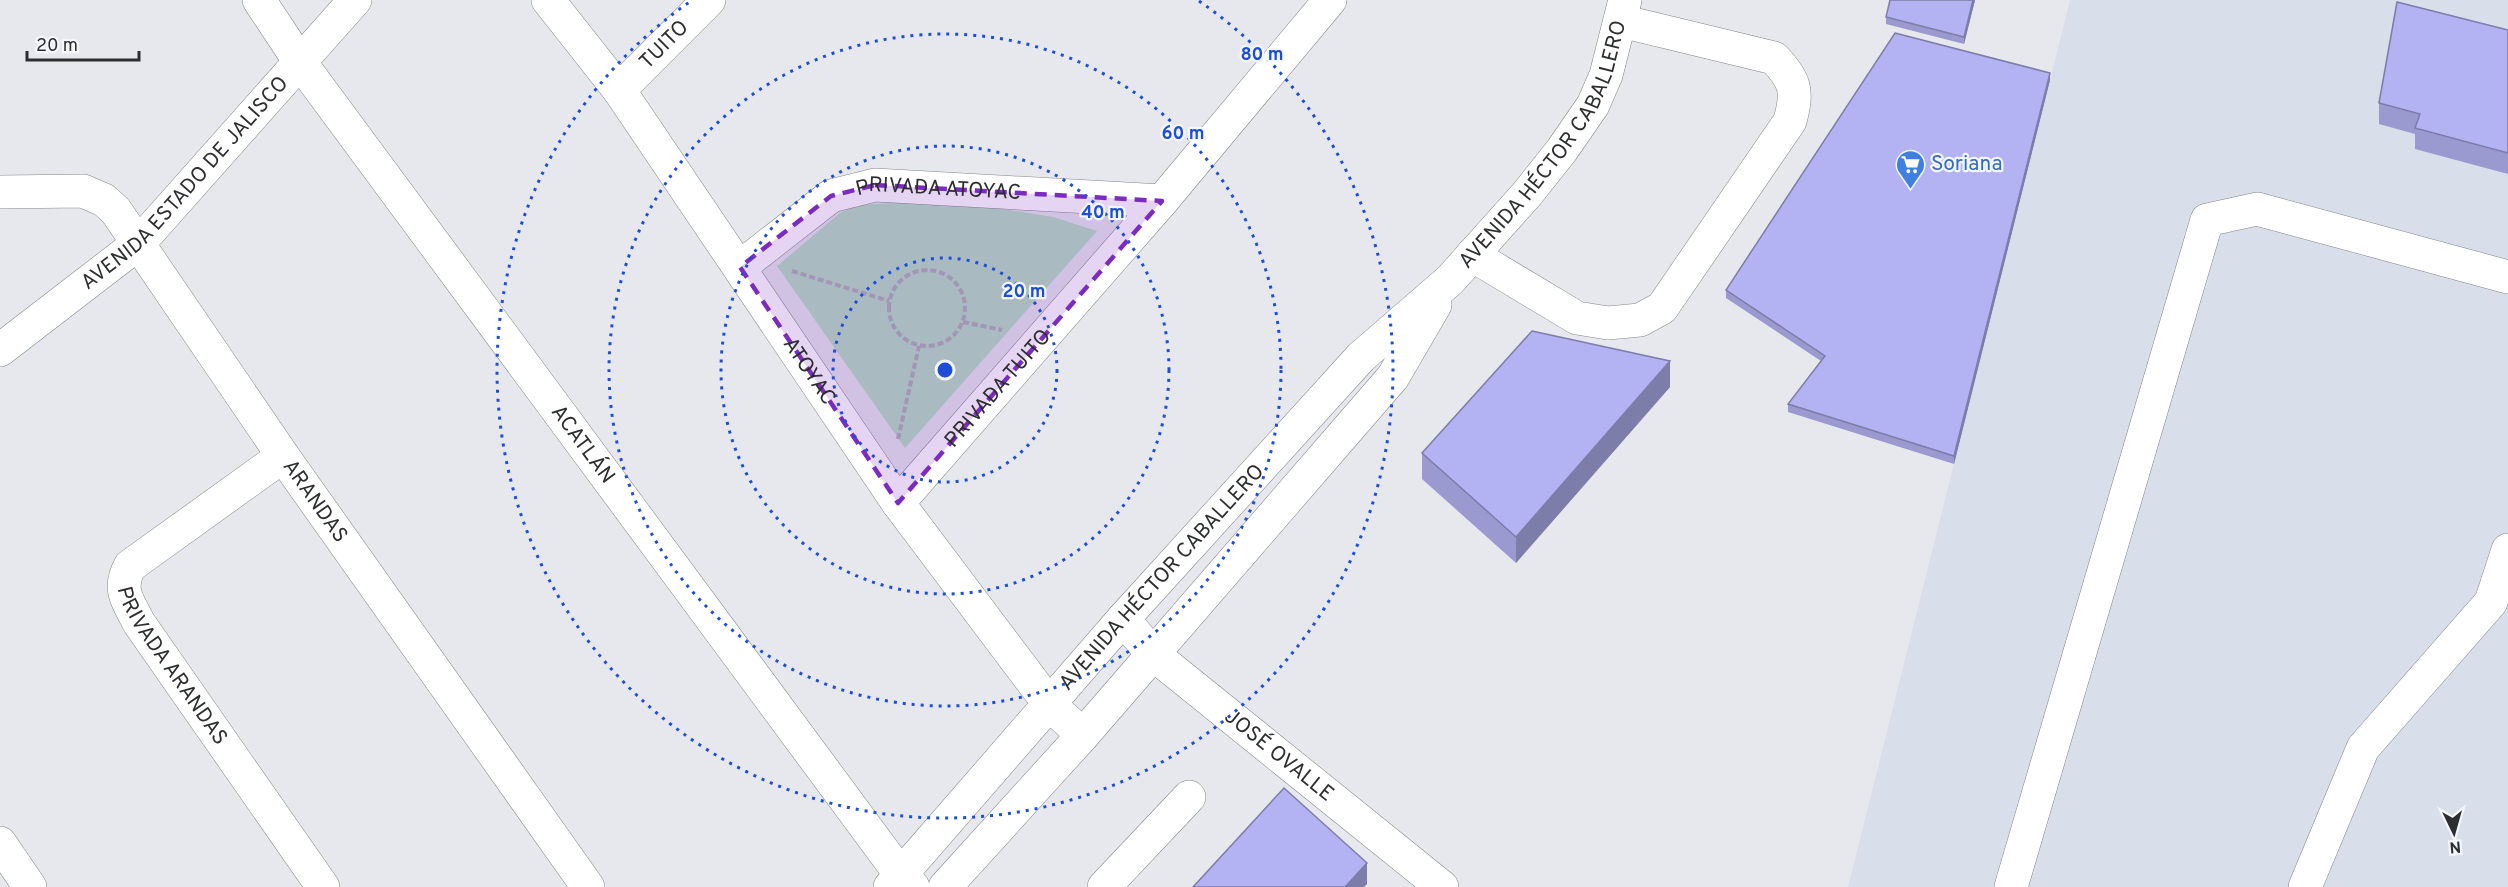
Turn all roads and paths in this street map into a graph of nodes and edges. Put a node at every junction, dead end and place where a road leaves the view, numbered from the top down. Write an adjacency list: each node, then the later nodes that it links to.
1 (260, 0): 7 (street, ACATLÁN)
2 (356, 0): 7 (street, AVENIDA ESTADO DE JALISCO)
3 (548, 0): 8 (street, ATOYAC)
4 (710, 0): 8 (street, TUITO)
5 (1330, 0): 10 (street, PRIVADA TUITO)
6 (1623, 10): 12 (street, AVENIDA HÉCTOR CABALLERO); 12 (street)
7 (300, 62): 11 (street, AVENIDA ESTADO DE JALISCO); 34 (street, ACATLÁN)
8 (619, 90): 13 (street, ATOYAC)
9 (0, 192): 11 (street, ARANDAS)
10 (1162, 201): 13 (street, PRIVADA ATOYAC); 26 (street, PRIVADA TUITO)
11 (139, 243): 21 (street, AVENIDA ESTADO DE JALISCO); 25 (street, ARANDAS)
12 (1472, 255): 16 (street, AVENIDA HÉCTOR CABALLERO)
13 (740, 267): 26 (street, ATOYAC)
14 (788, 269): 17 (path)
15 (2508, 277): 41 (street)
16 (1449, 280): 28 (street, AVENIDA HÉCTOR CABALLERO); 29 (street, AVENIDA HÉCTOR CABALLERO)
17 (889, 301): 18 (path); 20 (path)
18 (963, 322): 19 (path); 20 (path)
19 (1009, 331)
20 (919, 346): 23 (path)
21 (0, 350)
22 (891, 428): 23 (path)
23 (898, 438): 24 (path)
24 (902, 443)
25 (283, 456): 36 (street, PRIVADA ARANDAS); 37 (street, ARANDAS)
26 (898, 503): 30 (street, ATOYAC)
27 (2508, 550): 42 (street)
28 (1123, 619): 29 (street, JOSÉ OVALLE); 30 (street, AVENIDA HÉCTOR CABALLERO)
29 (1153, 654): 31 (street, AVENIDA HÉCTOR CABALLERO); 40 (street, JOSÉ OVALLE)
30 (1050, 705): 31 (street, ATOYAC); 34 (street, AVENIDA HÉCTOR CABALLERO)
31 (1083, 735): 38 (street, AVENIDA HÉCTOR CABALLERO)
32 (1189, 797): 39 (street)
33 (0, 843): 35 (street)
34 (901, 883)
35 (30, 887)
36 (323, 887)
37 (588, 887)
38 (945, 887)
39 (1104, 887)
40 (1442, 887)
41 (2011, 887)
42 (2305, 887)

